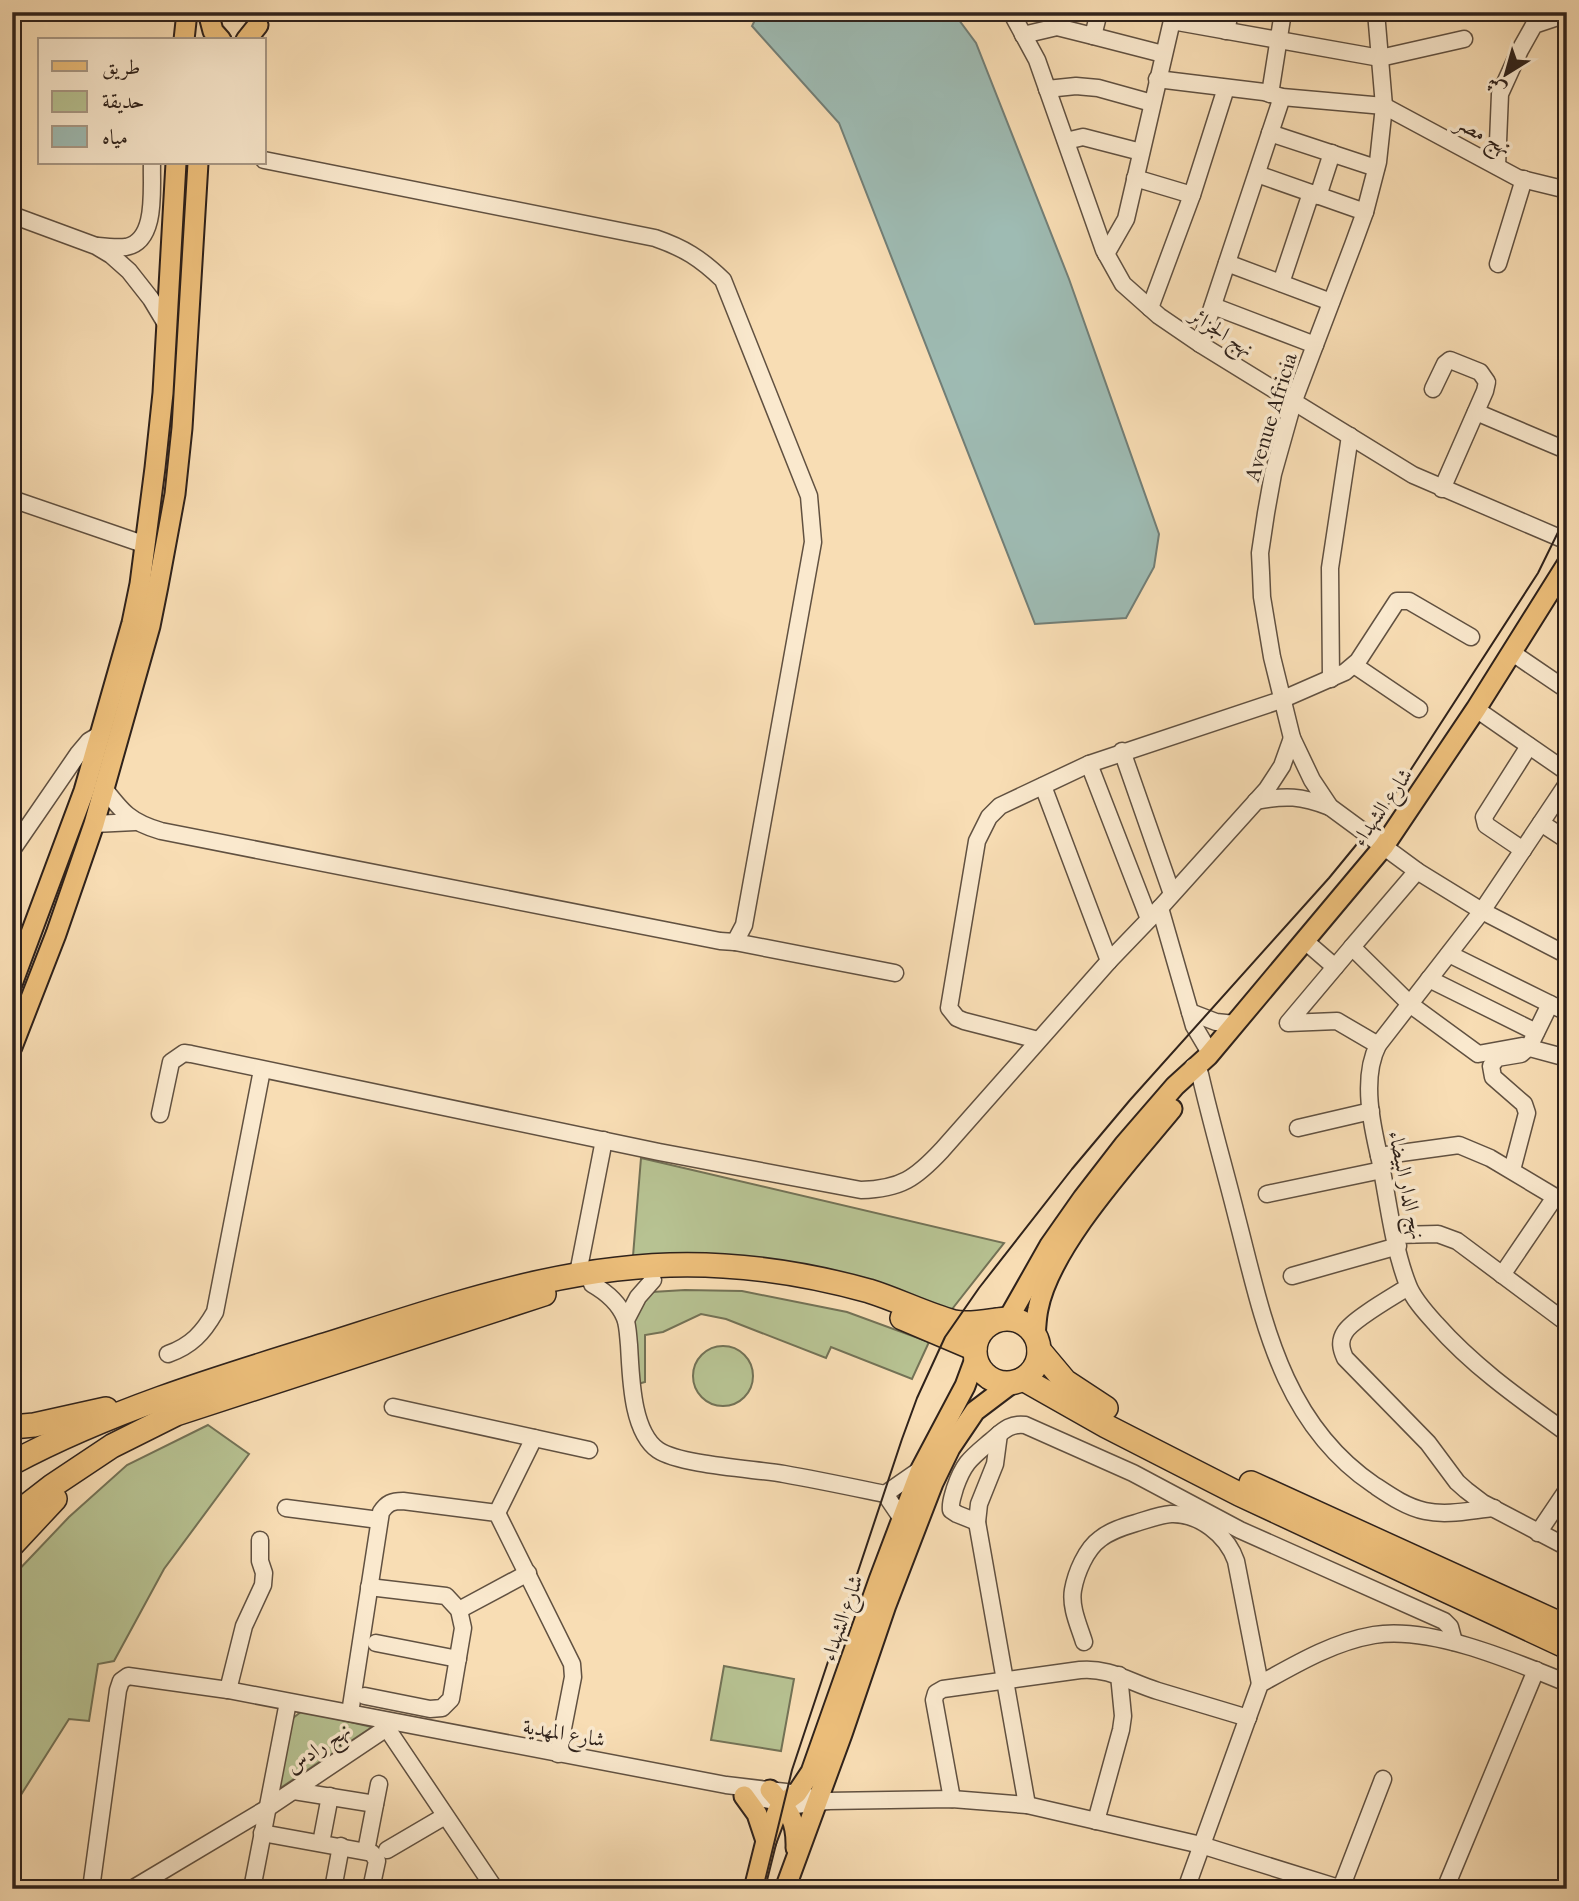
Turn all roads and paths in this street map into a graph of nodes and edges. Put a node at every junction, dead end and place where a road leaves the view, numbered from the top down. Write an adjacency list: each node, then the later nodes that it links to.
1 (187, 12): 13 (main road)
2 (208, 12): 14 (main road); 15 (main road)
3 (1011, 12): 11 (street, نهج الجزائر)
4 (1099, 12): 12 (street)
5 (1230, 12): 10 (street)
6 (1283, 12): 17 (street)
7 (1376, 12): 19 (street, Avenue Africia)
8 (1567, 14): 34 (street)
9 (1173, 17): 10 (street); 18 (street)
10 (1226, 31): 17 (street)
11 (1023, 35): 12 (street); 22 (street, نهج الجزائر)
12 (1093, 36): 18 (street)
13 (184, 38)
14 (206, 38)
15 (218, 38)
16 (1464, 39): 19 (street)
17 (1278, 40): 19 (street); 23 (street)
18 (1163, 54): 20 (street)
19 (1380, 58): 25 (street, Avenue Africia)
20 (1157, 79): 21 (street); 24 (street)
21 (1226, 88): 23 (street); 42 (street)
22 (1047, 89): 24 (street); 27 (street, نهج الجزائر)
23 (1276, 96): 25 (street); 26 (street)
24 (1152, 103): 28 (street)
25 (1384, 106): 34 (street, نهج مصر); 35 (street, Avenue Africia)
26 (1270, 133): 29 (street); 37 (street)
27 (1066, 141): 28 (street); 46 (street, نهج الجزائر)
28 (1141, 152): 38 (street)
29 (1332, 153): 35 (street); 41 (street)
30 (266, 160): 97 (street)
31 (152, 164): 45 (street)
32 (176, 164): 53 (main road)
33 (214, 164): 36 (main road)
34 (1497, 166): 39 (street, نهج مصر)
35 (1376, 167): 43 (street, Avenue Africia)
36 (197, 172): 82 (main road)
37 (1257, 174): 41 (street); 47 (street)
38 (1135, 178): 42 (street); 46 (street)
39 (1524, 179): 40 (street, نهج مصر); 48 (street)
40 (1567, 190)
41 (1315, 194): 43 (street); 49 (street)
42 (1192, 195): 52 (street)
43 (1365, 212): 50 (street, Avenue Africia)
44 (12, 215): 45 (street)
45 (96, 246): 53 (street)
46 (1106, 254): 52 (street, نهج الجزائر)
47 (1227, 263): 49 (street); 51 (street)
48 (1498, 264)
49 (1281, 283): 50 (street)
50 (1331, 302): 55 (street, Avenue Africia)
51 (1213, 306): 54 (street); 55 (street)
52 (1150, 308): 54 (street, نهج الجزائر)
53 (166, 324): 64 (main road)
54 (1200, 344): 57 (street, نهج الجزائر)
55 (1315, 345): 57 (street, Avenue Africia)
56 (1433, 389): 58 (street)
57 (1293, 403): 59 (street, نهج الجزائر); 71 (street, Avenue Africia)
58 (1476, 412): 60 (street); 61 (street)
59 (1350, 436): 61 (street, نهج الجزائر); 69 (street)
60 (1561, 448)
61 (1442, 489): 63 (street, نهج الجزائر)
62 (12, 499): 64 (street)
63 (1567, 541)
64 (146, 545): 74 (main road)
65 (1567, 564): 67 (main road, شارع الشهداء)
66 (1471, 637): 68 (street)
67 (1511, 652): 70 (street); 73 (main road, شارع الشهداء)
68 (1354, 665): 69 (street); 72 (street)
69 (1331, 679): 71 (street)
70 (1567, 690)
71 (1281, 699): 75 (street, Avenue Africia); 77 (street)
72 (1419, 709)
73 (1476, 709): 76 (street); 89 (main road, شارع الشهداء)
74 (99, 735): 90 (street); 105 (main road)
75 (1292, 738): 83 (street); 84 (street, Avenue Africia)
76 (1529, 746): 79 (street); 91 (street)
77 (1122, 751): 78 (street); 93 (street)
78 (1089, 764): 81 (street); 95 (street)
79 (1567, 772)
80 (1567, 784): 86 (street, نهج الدار البيضاء)
81 (1043, 786): 101 (street); 112 (street)
82 (103, 788): 85 (street); 87 (main road)
83 (1255, 801): 84 (street); 93 (street)
84 (1330, 807): 89 (street, Avenue Africia)
85 (135, 822): 87 (street); 97 (street)
86 (1541, 823): 88 (street); 91 (street, نهج الدار البيضاء)
87 (94, 824): 114 (main road)
88 (1567, 840)
89 (1384, 846): 92 (street, Avenue Africia); 96 (main road, شارع الشهداء)
90 (12, 850)
91 (1523, 850): 94 (street, نهج الدار البيضاء)
92 (1417, 871): 94 (street, Avenue Africia); 98 (street)
93 (1172, 894): 95 (street)
94 (1482, 911): 99 (street, نهج الدار البيضاء); 100 (street, Avenue Africia)
95 (1155, 914): 101 (street); 108 (street)
96 (1305, 941): 102 (street); 110 (main road, شارع الشهداء)
97 (735, 942): 103 (street)
98 (1352, 947): 102 (street); 107 (street)
99 (1449, 954): 104 (street, نهج الدار البيضاء); 106 (street)
100 (1567, 955)
101 (1108, 961): 112 (street)
102 (1335, 967): 113 (street)
103 (895, 973)
104 (1429, 979): 107 (street, نهج الدار البيضاء); 111 (street)
105 (12, 984)
106 (1550, 1004): 109 (street); 111 (street)
107 (1411, 1005): 113 (street, نهج الدار البيضاء); 115 (street)
108 (1190, 1012): 110 (street); 117 (street)
109 (1567, 1012)
110 (1235, 1024): 117 (main road, شارع الشهداء)
111 (1536, 1032): 115 (street)
112 (1038, 1040): 122 (street)
113 (1378, 1045): 119 (street, نهج الدار البيضاء)
114 (12, 1047)
115 (1529, 1047): 116 (street); 124 (street)
116 (1567, 1058)
117 (1203, 1063): 134 (main road, شارع الشهداء); 136 (main road, شارع الشهداء); 157 (street)
118 (262, 1070): 120 (street); 122 (street); 137 (street)
119 (1371, 1111): 121 (street); 123 (street, نهج الدار البيضاء)
120 (160, 1114)
121 (1298, 1128)
122 (604, 1140): 130 (street)
123 (1380, 1163): 124 (street); 125 (street); 127 (street, نهج الدار البيضاء)
124 (1512, 1170): 126 (street)
125 (1267, 1194)
126 (1561, 1201): 128 (street)
127 (1396, 1240): 128 (street); 129 (street); 132 (street, نهج الدار البيضاء)
128 (1502, 1275): 135 (street)
129 (1292, 1276)
130 (585, 1279): 131 (highway); 133 (street); 134 (highway); 141 (highway); 143 (highway)
131 (653, 1280): 133 (street); 138 (highway)
132 (1408, 1287): 144 (street, نهج الدار البيضاء); 150 (street)
133 (626, 1320): 152 (street)
134 (1002, 1320): 136 (highway); 138 (highway)
135 (1567, 1323)
136 (1037, 1343): 139 (highway); 171 (highway)
137 (168, 1354)
138 (975, 1354): 139 (highway); 149 (main road, شارع الشهداء)
139 (1018, 1381): 175 (highway); 197 (main road, شارع الشهداء)
140 (393, 1407): 146 (street)
141 (133, 1409): 142 (highway); 148 (highway)
142 (12, 1427)
143 (138, 1433): 159 (highway); 166 (highway)
144 (1567, 1433)
145 (999, 1434): 153 (street); 163 (street); 163 (street)
146 (534, 1438): 147 (street); 156 (street)
147 (589, 1450)
148 (12, 1464)
149 (921, 1469): 152 (street); 160 (main road, شارع الشهداء)
150 (1457, 1482): 155 (street); 157 (street)
151 (1567, 1490): 164 (street)
152 (885, 1494): 160 (street)
153 (1179, 1499): 158 (street); 161 (street)
154 (286, 1508): 162 (street)
155 (1494, 1508): 157 (street); 164 (street)
156 (497, 1513): 162 (street); 168 (street)
157 (1441, 1513)
158 (1170, 1514): 161 (street); 172 (street)
159 (12, 1517)
160 (902, 1519): 195 (main road, شارع الشهداء)
161 (1205, 1519): 173 (street); 181 (street)
162 (379, 1520): 169 (street)
163 (977, 1522): 179 (street)
164 (1538, 1534): 167 (street)
165 (260, 1540): 182 (street)
166 (12, 1545)
167 (1567, 1547)
168 (528, 1573): 170 (street); 188 (street)
169 (369, 1587): 170 (street); 185 (street)
170 (459, 1610): 176 (street)
171 (1567, 1627)
172 (1084, 1642)
173 (1454, 1642): 177 (street); 181 (street)
174 (376, 1643): 176 (street)
175 (1567, 1647)
176 (458, 1660): 183 (street)
177 (1536, 1670): 180 (street); 221 (street)
178 (1119, 1675): 179 (street); 186 (street); 202 (street)
179 (1005, 1679): 196 (street); 199 (street)
180 (1567, 1683)
181 (1260, 1684): 186 (street)
182 (228, 1690): 184 (street, شارع المهدية); 211 (street, شارع المهدية)
183 (365, 1696)
184 (288, 1702): 185 (street, شارع المهدية); 200 (street)
185 (350, 1713): 187 (street, شارع المهدية)
186 (1248, 1718): 206 (street)
187 (390, 1725): 188 (street, شارع المهدية); 192 (street, نهج رادس); 201 (street)
188 (558, 1754): 191 (street, شارع المهدية)
189 (1383, 1779): 220 (street)
190 (379, 1784): 198 (street)
191 (726, 1785): 194 (street); 195 (street, شارع المهدية)
192 (294, 1791): 193 (street); 200 (street, نهج رادس)
193 (330, 1796): 198 (street); 205 (street)
194 (744, 1796): 195 (street); 204 (main road)
195 (783, 1796): 197 (street); 204 (main road, شارع الشهداء); 210 (main road)
196 (951, 1799): 197 (street); 199 (street)
197 (820, 1801): 210 (main road, شارع الشهداء)
198 (375, 1804): 209 (street)
199 (1027, 1805): 202 (street)
200 (266, 1809): 203 (street); 212 (street, نهج رادس)
201 (445, 1815): 208 (street); 216 (street)
202 (1096, 1821): 206 (street)
203 (262, 1833): 205 (street); 213 (street)
204 (766, 1841): 217 (main road, شارع الشهداء)
205 (321, 1843): 207 (street)
206 (1201, 1845): 219 (street); 220 (street)
207 (341, 1846): 209 (street); 214 (street)
208 (387, 1850)
209 (366, 1851): 215 (street)
210 (795, 1859): 218 (main road, شارع الشهداء)
211 (91, 1889)
212 (131, 1889)
213 (251, 1889)
214 (333, 1889)
215 (371, 1889)
216 (495, 1889)
217 (754, 1889)
218 (785, 1889)
219 (1186, 1889)
220 (1342, 1889)
221 (1445, 1889)

